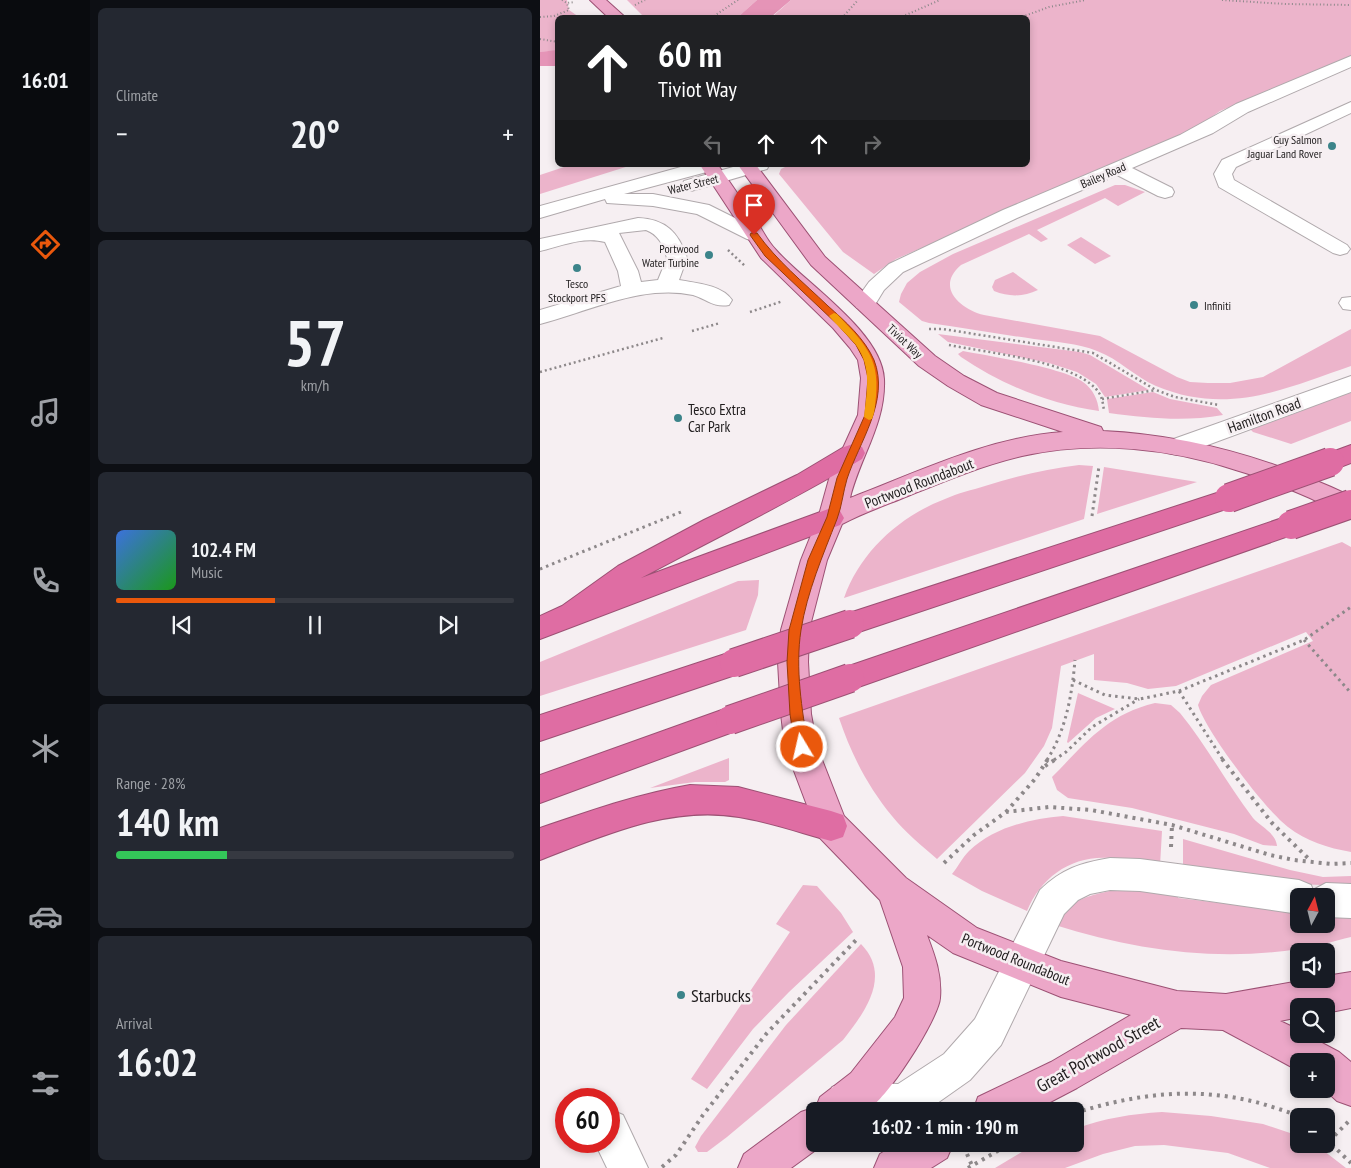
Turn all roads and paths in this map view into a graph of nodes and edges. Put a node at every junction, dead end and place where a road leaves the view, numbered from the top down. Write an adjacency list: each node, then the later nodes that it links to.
1 (562, 0): 9 (path)
2 (597, 0): 10 (main road)
3 (738, 0): 11 (path)
4 (858, 0): 12 (path)
5 (940, 0): 13 (path)
6 (1086, 0): 14 (path)
7 (1222, 0): 8 (path)
8 (1351, 5)
9 (556, 15)
10 (616, 15)
11 (716, 15)
12 (845, 15)
13 (906, 15)
14 (1027, 15)
15 (555, 16): 16 (path)
16 (540, 17)
17 (540, 39): 18 (path)
18 (555, 42)
19 (1351, 61): 25 (street, Bailey Road)
20 (1351, 107): 33 (street)
21 (656, 167): 27 (street, Water Street)
22 (732, 167): 24 (street, Water Street)
23 (753, 167): 40 (main road, Tiviot Way)
24 (712, 168): 27 (street, Water Street); 30 (main road)
25 (1119, 169): 26 (street); 40 (street, Bailey Road)
26 (1165, 192)
27 (621, 194): 28 (street, Water Street); 30 (street, Water Street)
28 (540, 212)
29 (601, 233): 31 (street); 35 (street); 36 (street)
30 (754, 235): 56 (main road)
31 (540, 245)
32 (726, 247): 34 (path)
33 (1340, 249)
34 (752, 272)
35 (667, 285): 36 (street); 38 (street)
36 (633, 290): 43 (street)
37 (778, 295): 39 (path)
38 (721, 300)
39 (784, 300): 41 (path); 42 (path)
40 (865, 303): 55 (main road, Tiviot Way)
41 (790, 306)
42 (750, 312)
43 (540, 317)
44 (721, 323): 46 (path)
45 (921, 329): 51 (path)
46 (692, 330)
47 (663, 338): 49 (path)
48 (947, 345): 52 (path)
49 (540, 372)
50 (1351, 384): 54 (street, Hamilton Road)
51 (1156, 390): 52 (path); 54 (path)
52 (1102, 399): 53 (path)
53 (1104, 412)
54 (1240, 424): 57 (street, Hamilton Road)
55 (1118, 439): 57 (main road, Portwood Roundabout); 63 (main road, Portwood Roundabout)
56 (858, 443): 63 (main road); 66 (highway)
57 (1177, 448): 60 (main road, Portwood Roundabout)
58 (1341, 458): 74 (highway, bridge)
59 (1099, 466): 62 (path)
60 (1351, 506): 76 (highway, bridge)
61 (682, 511): 64 (path)
62 (1092, 516)
63 (832, 518): 66 (highway); 78 (main road, Portwood Roundabout)
64 (540, 569)
65 (1351, 607): 68 (path)
66 (572, 614): 67 (highway)
67 (540, 628)
68 (1304, 640): 71 (path); 72 (path)
69 (1074, 660): 70 (path)
70 (1074, 680): 73 (path); 75 (path)
71 (1180, 691): 73 (path); 80 (path)
72 (1351, 693)
73 (1140, 699): 75 (path)
74 (540, 728)
75 (1043, 768): 77 (path)
76 (540, 789)
77 (1006, 812): 80 (path); 81 (path)
78 (831, 826): 79 (highway); 83 (main road, Portwood Roundabout)
79 (540, 844)
80 (1312, 862): 82 (path)
81 (944, 863)
82 (1351, 863)
83 (894, 890): 88 (main road, Portwood Roundabout); 95 (main road)
84 (1290, 896): 88 (street)
85 (1335, 900): 86 (street)
86 (1351, 901)
87 (857, 939): 109 (path)
88 (1022, 964): 90 (main road, Portwood Roundabout); 96 (street)
89 (1351, 990): 91 (main road, Portwood Roundabout)
90 (1177, 1009): 91 (main road, Portwood Roundabout); 97 (main road, Great Portwood Street)
91 (1226, 1012): 92 (main road)
92 (1303, 1053)
93 (1335, 1073): 94 (main road)
94 (1351, 1086)
95 (845, 1102)
96 (906, 1102)
97 (1010, 1102)
98 (1084, 1110): 99 (path)
99 (1290, 1113)
100 (1351, 1119): 102 (path)
101 (806, 1133): 110 (main road)
102 (1335, 1133)
103 (1335, 1148): 107 (path)
104 (620, 1152): 108 (street)
105 (920, 1152): 111 (main road)
106 (996, 1152): 112 (path)
107 (1351, 1163)
108 (628, 1168)
109 (661, 1168)
110 (758, 1168)
111 (894, 1168)
112 (968, 1168)

